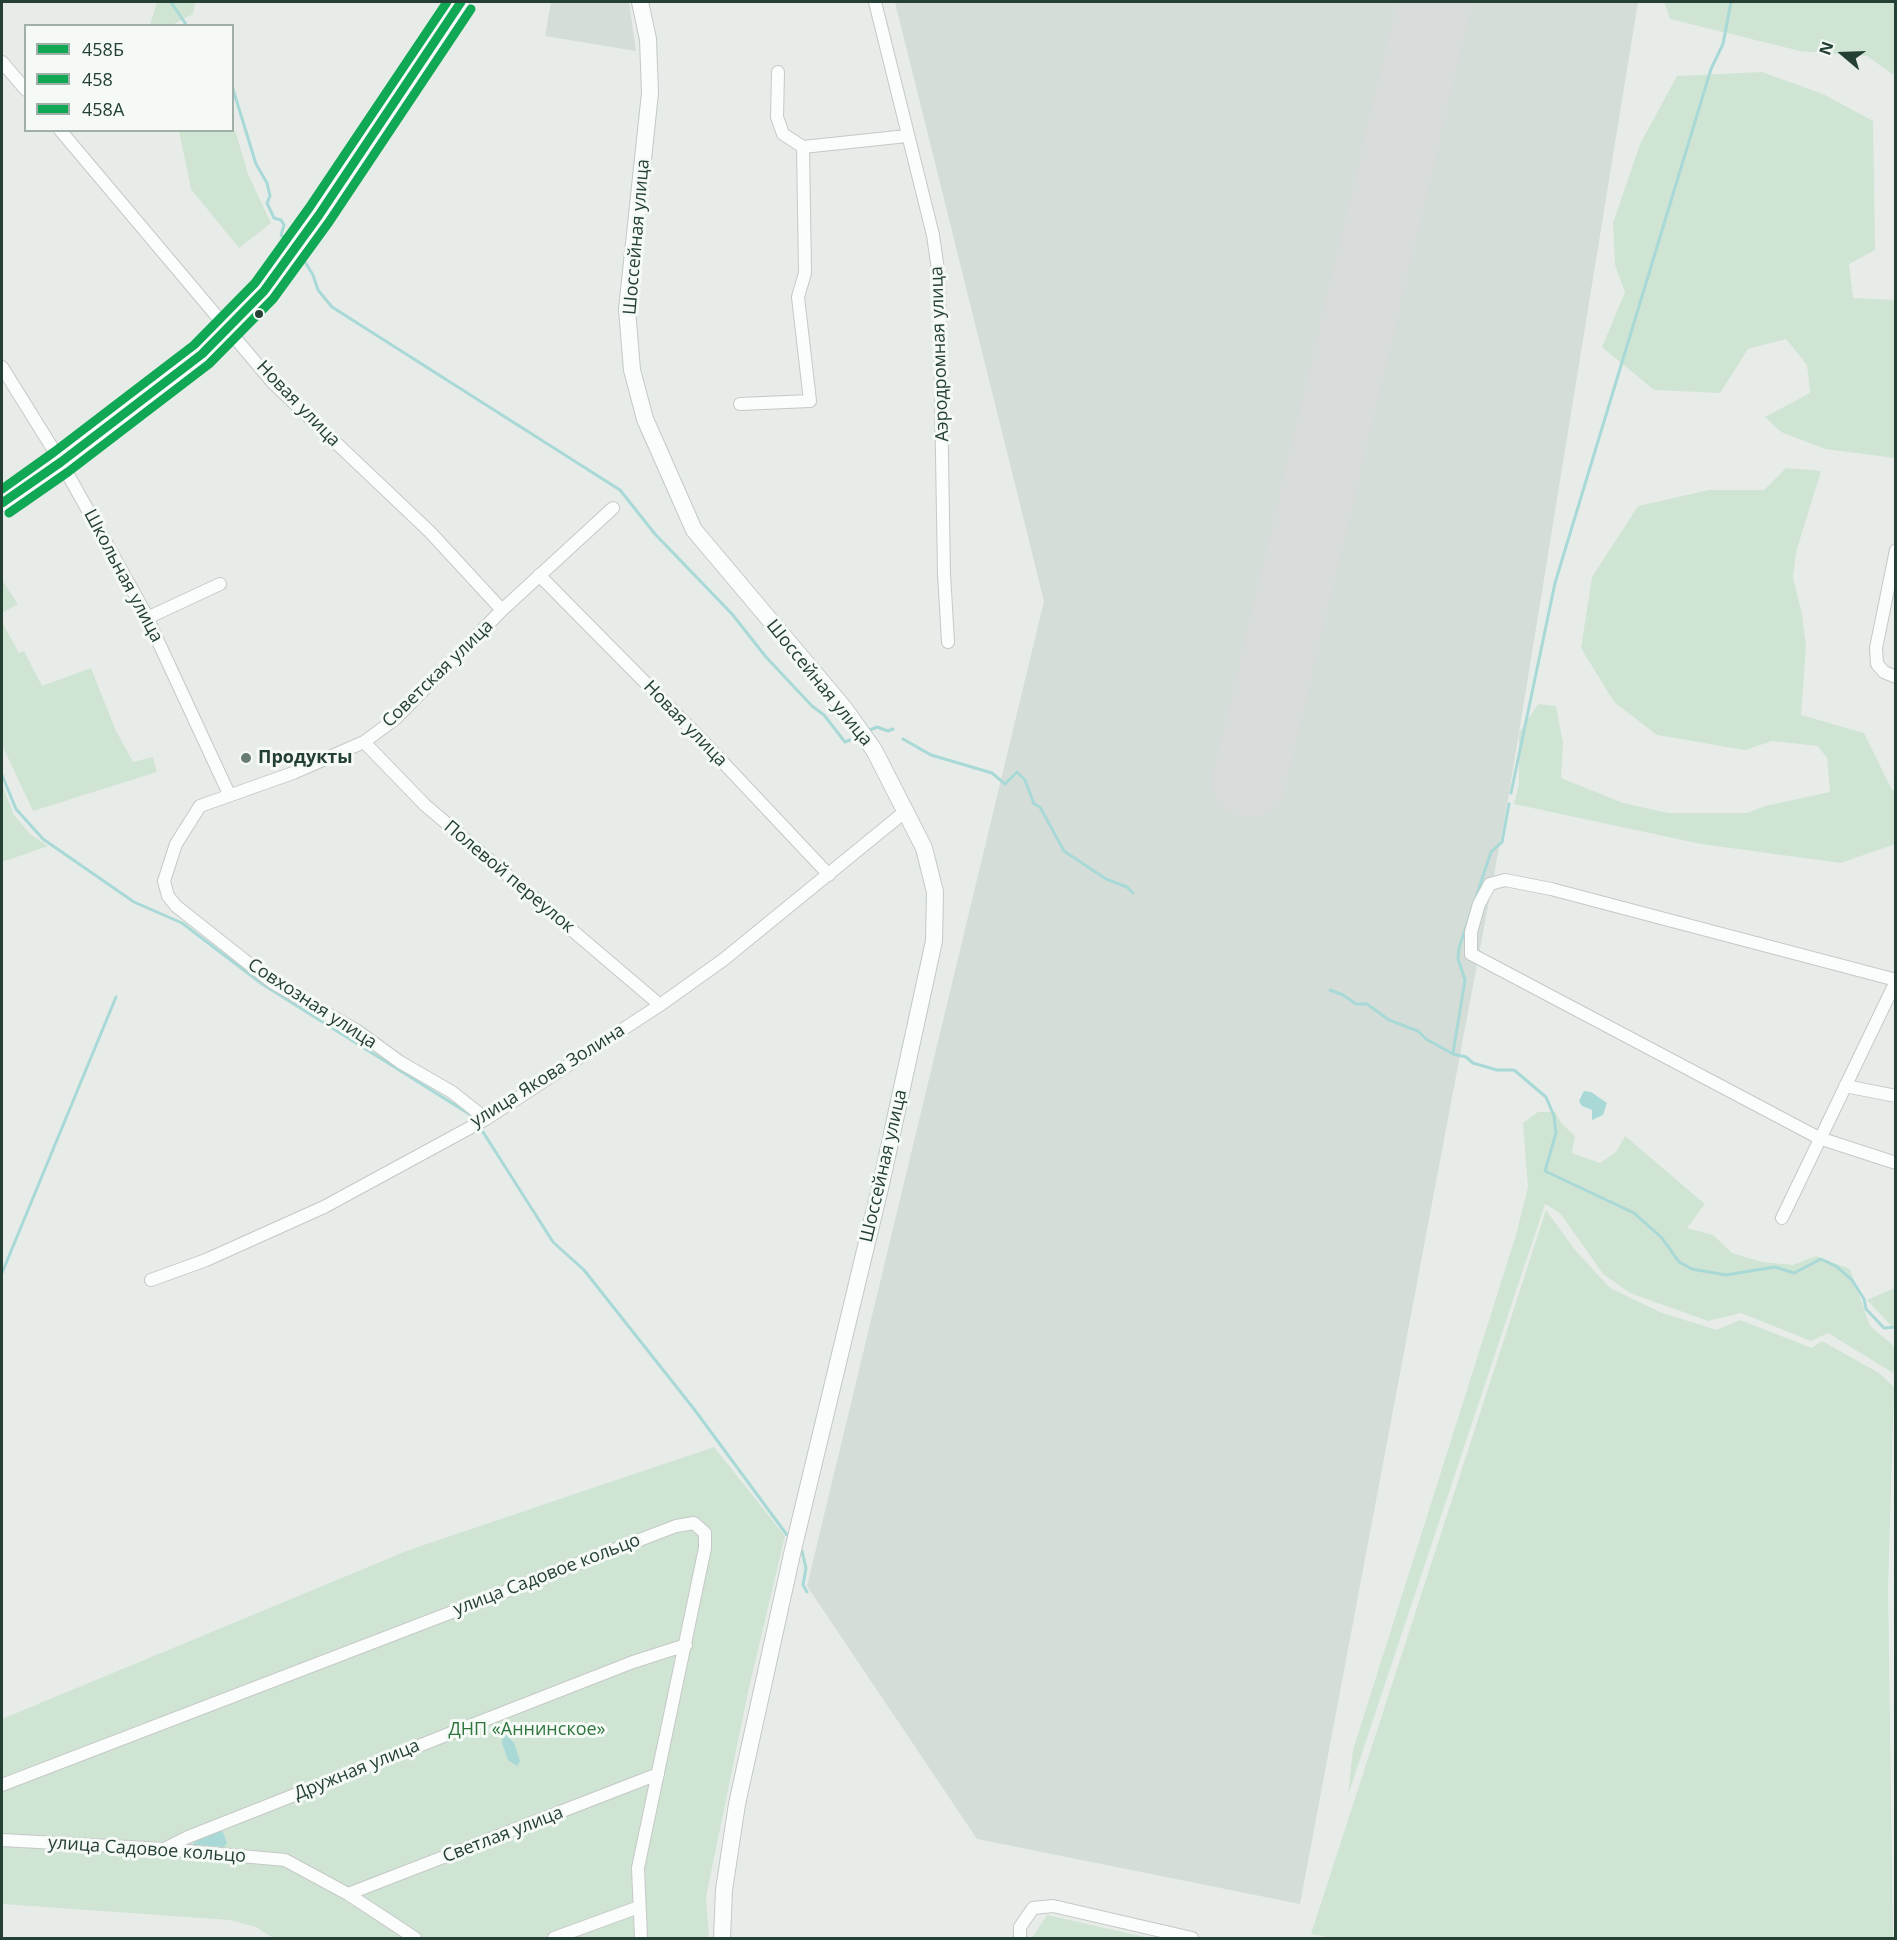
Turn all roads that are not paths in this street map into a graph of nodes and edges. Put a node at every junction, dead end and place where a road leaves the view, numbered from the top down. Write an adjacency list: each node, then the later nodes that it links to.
1 (461, 2): 10 (main road)
2 (640, 2): 26 (main road, Шоссейная улица)
3 (875, 2): 8 (street, Аэродромная улица)
4 (2, 62): 6 (street)
5 (778, 72): 9 (street)
6 (24, 88)
7 (62, 132): 10 (street, Новая улица)
8 (907, 136): 9 (street); 21 (street, Аэродромная улица)
9 (803, 147): 12 (street)
10 (229, 328): 13 (main road); 19 (street, Новая улица)
11 (2, 367): 13 (street, Школьная улица)
12 (740, 404)
13 (61, 462): 14 (main road); 20 (street, Школьная улица)
14 (2, 503)
15 (613, 507): 17 (street, Советская улица)
16 (1896, 550): 22 (street)
17 (539, 575): 19 (street, Советская улица); 27 (street, Новая улица)
18 (220, 584): 20 (street)
19 (502, 610): 23 (street, Советская улица)
20 (147, 618): 24 (street, Школьная улица)
21 (948, 642)
22 (1896, 677)
23 (364, 742): 24 (street, Советская улица); 29 (street, Полевой переулок)
24 (229, 794): 25 (street, Советская улица)
25 (200, 806): 32 (street, Совхозная улица)
26 (907, 810): 27 (street, улица Якова Золина); 47 (main road, Шоссейная улица)
27 (829, 875): 29 (street, улица Якова Золина)
28 (1896, 980): 30 (street); 33 (street)
29 (660, 1005): 32 (street, улица Якова Золина)
30 (1845, 1086): 31 (street); 33 (street)
31 (1896, 1096)
32 (486, 1119): 36 (street, улица Якова Золина)
33 (1819, 1138): 34 (street); 35 (street)
34 (1896, 1163)
35 (1782, 1218)
36 (151, 1280)
37 (686, 1645): 38 (street, улица Садовое кольцо); 39 (street, улица Садовое кольцо); 41 (street, Дружная улица)
38 (658, 1773): 42 (street, Светлая улица); 43 (street, улица Садовое кольцо)
39 (2, 1785)
40 (2, 1840): 41 (street, улица Садовое кольцо)
41 (164, 1849): 42 (street, улица Садовое кольцо)
42 (348, 1894): 44 (street, улица Садовое кольцо)
43 (639, 1907): 45 (street); 46 (street, улица Садовое кольцо)
44 (415, 1938)
45 (554, 1938)
46 (641, 1938)
47 (722, 1938)
48 (1020, 1938): 49 (street)
49 (1192, 1938)

